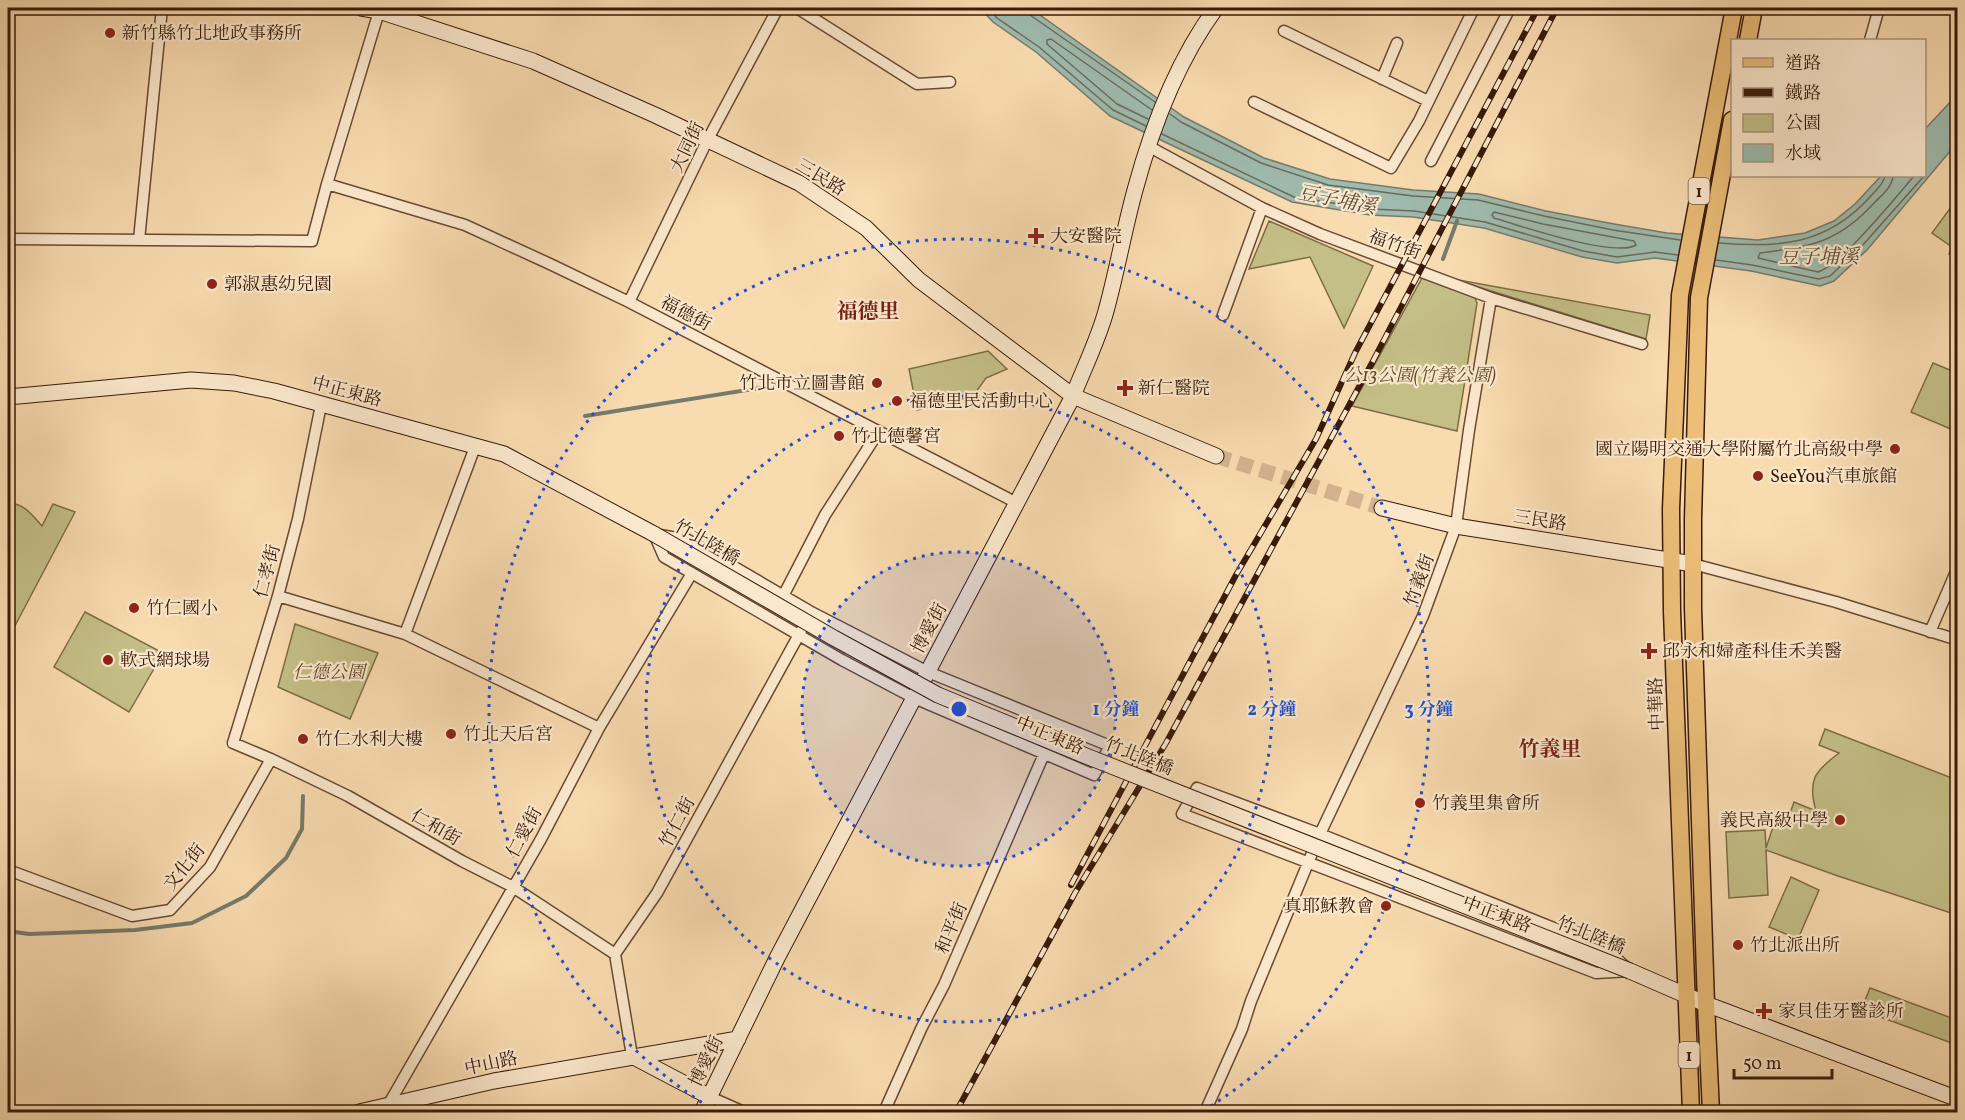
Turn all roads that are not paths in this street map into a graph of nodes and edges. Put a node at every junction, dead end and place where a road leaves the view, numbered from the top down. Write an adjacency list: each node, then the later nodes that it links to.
1 (162, 8): 28 (street)
2 (361, 8): 11 (street, 三民路)
3 (778, 8): 22 (street, 大同街)
4 (797, 8): 17 (street)
5 (1216, 8): 23 (street, 博愛街)
6 (1474, 8): 19 (street)
7 (1510, 8): 24 (street)
8 (1734, 8): 18 (main road, 1)
9 (1754, 8): 13 (main road)
10 (1879, 8): 14 (street)
11 (379, 9): 22 (street, 三民路); 25 (street)
12 (1284, 31): 16 (street)
13 (1748, 39)
14 (1870, 39)
15 (1397, 44): 16 (street)
16 (1382, 79): 19 (street)
17 (950, 82)
18 (1726, 88): 43 (main road, 中華路 / 1)
19 (1428, 101): 20 (street)
20 (1254, 102)
21 (1731, 125): 44 (main road, 1)
22 (707, 141): 30 (street, 大同街); 33 (street, 三民路)
23 (1149, 146): 26 (street, 福竹街); 33 (street, 博愛街)
24 (1431, 161)
25 (327, 184): 28 (street); 30 (street, 福德街)
26 (1262, 208): 29 (street, 福竹街); 31 (street)
27 (8, 239): 28 (street)
28 (139, 240)
29 (1491, 298): 32 (street, 福竹街); 41 (street, 竹義街)
30 (629, 302): 36 (street, 福德街)
31 (1223, 315)
32 (1642, 344)
33 (1072, 396): 38 (street, 三民路); 39 (street, 博愛街)
34 (8, 397): 35 (street, 中正東路)
35 (321, 405): 37 (street, 中正東路); 47 (street, 仁孝街)
36 (879, 431): 39 (street, 福德街); 48 (street)
37 (475, 447): 42 (street, 中正東路); 52 (street)
38 (1216, 456)
39 (1017, 503): 55 (street, 博愛街)
40 (1382, 508): 41 (street, 三民路)
41 (1456, 526): 43 (street, 三民路); 61 (street, 竹義街)
42 (654, 534): 46 (street, 中正東路); 48 (street, 中正東路); 66 (street, 竹北陸橋, bridge)
43 (1671, 561): 44 (street, 三民路); 67 (main road, 中華路 / 1)
44 (1693, 564): 51 (street); 68 (main road, 1)
45 (1958, 567): 51 (street)
46 (692, 573): 50 (street, 中正東路); 57 (street, 仁愛街)
47 (278, 596): 52 (street); 58 (street, 仁孝街)
48 (784, 596): 49 (street, 中正東路); 50 (street)
49 (813, 613): 53 (street, 竹仁街); 55 (street, 中正東路)
50 (771, 618): 53 (street, 中正東路)
51 (1930, 632): 54 (street)
52 (405, 634): 57 (street)
53 (799, 635): 56 (street, 中正東路); 65 (street, 竹仁街)
54 (1958, 640)
55 (928, 672): 56 (street, 博愛街); 59 (street, 中正東路)
56 (914, 698): 59 (street, 中正東路); 69 (street, 博愛街)
57 (598, 728): 64 (street, 仁愛街)
58 (232, 743): 60 (street, 仁和街)
59 (1044, 754): 77 (street, 和平街)
60 (271, 759): 63 (street, 文化街); 64 (street, 仁和街)
61 (1320, 834): 62 (street, 竹義街); 62 (street, 中正東路); 66 (street, 中正東路)
62 (1310, 859): 66 (street, 中正東路); 78 (street, 竹義街)
63 (8, 870)
64 (513, 887): 65 (street, 仁和街); 73 (street, 仁愛街)
65 (615, 954): 70 (street)
66 (1630, 971): 67 (street, 中正東路)
67 (1688, 996): 68 (street, 中正東路); 79 (main road, 中華路 / 1)
68 (1706, 1004): 72 (street, 中正東路); 80 (main road, 1)
69 (738, 1039): 70 (street, 中山路); 71 (street, 博愛街)
70 (632, 1056): 71 (street); 73 (street, 中山路)
71 (710, 1097): 75 (street, 博愛街); 76 (street)
72 (1958, 1099)
73 (387, 1107): 74 (street, 中山路)
74 (359, 1113)
75 (702, 1113)
76 (744, 1113)
77 (884, 1113)
78 (1205, 1113)
79 (1691, 1113)
80 (1711, 1113)

